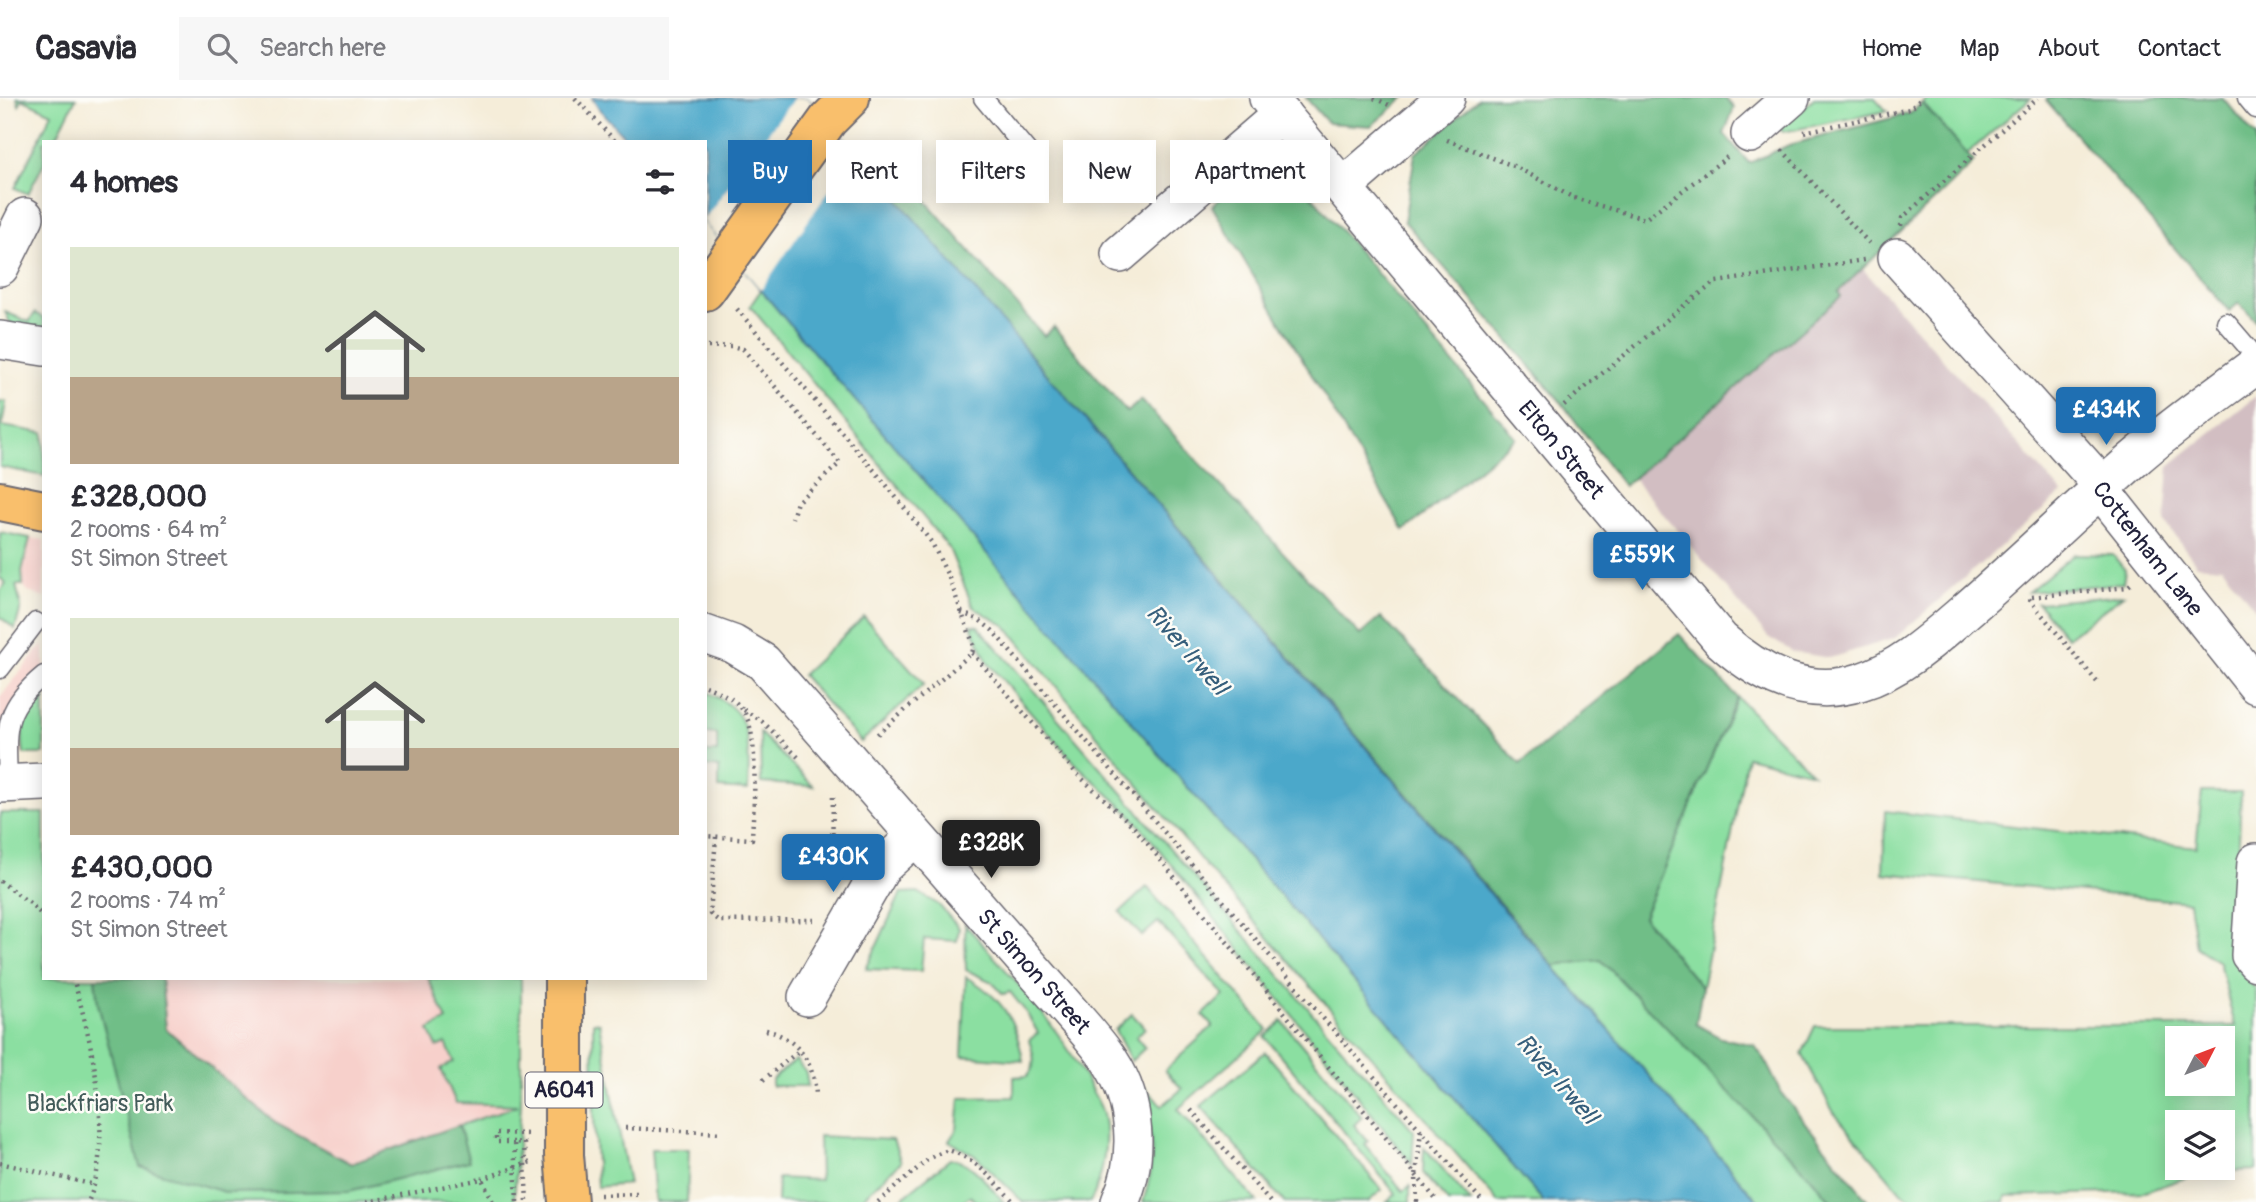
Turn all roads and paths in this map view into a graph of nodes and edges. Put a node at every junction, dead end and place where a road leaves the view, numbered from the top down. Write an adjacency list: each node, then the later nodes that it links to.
1 (575, 98): 12 (path)
2 (984, 98): 13 (lane)
3 (1446, 98): 10 (street)
4 (1922, 98): 11 (path)
5 (2038, 98): 17 (path)
6 (2247, 98): 9 (lane)
7 (841, 105): 19 (main road)
8 (1275, 106): 14 (street, Elton Street); 16 (street)
9 (2256, 108)
10 (1418, 122): 11 (path); 14 (street)
11 (1767, 126): 17 (path)
12 (614, 140)
13 (1018, 140)
14 (1343, 187): 27 (street, Elton Street)
15 (23, 216): 18 (street)
16 (1120, 254)
17 (1886, 254): 26 (path); 27 (street, Cottenham Lane)
18 (0, 267)
19 (721, 300): 34 (path)
20 (2226, 322): 24 (lane)
21 (0, 340): 23 (street)
22 (708, 347): 30 (path)
23 (42, 348)
24 (2256, 357)
25 (2256, 365): 27 (street, Elton Street)
26 (1556, 412)
27 (2101, 489): 41 (street, Cottenham Lane)
28 (0, 501): 29 (main road)
29 (42, 510)
30 (792, 518)
31 (2135, 581): 33 (path)
32 (2021, 590): 33 (path)
33 (2028, 598): 40 (path)
34 (961, 613): 37 (path); 66 (path)
35 (36, 622): 38 (lane)
36 (707, 635): 45 (street, St Simon Street)
37 (972, 653): 45 (path); 72 (path)
38 (0, 669)
39 (42, 678): 47 (lane)
40 (2097, 682)
41 (2256, 685)
42 (707, 687): 43 (path)
43 (743, 710): 44 (path); 49 (path)
44 (806, 765)
45 (841, 775): 50 (street, St Simon Street); 52 (path)
46 (42, 782): 47 (street)
47 (4, 784)
48 (707, 836): 49 (path)
49 (716, 837): 55 (path)
50 (915, 837): 59 (street); 84 (street, St Simon Street)
51 (2256, 862): 56 (street)
52 (832, 869)
53 (0, 881): 54 (path)
54 (42, 915)
55 (820, 920)
56 (2256, 962)
57 (74, 980): 74 (path)
58 (564, 980): 76 (main road, A6041)
59 (807, 997)
60 (766, 1030): 61 (path)
61 (800, 1050): 62 (path); 63 (path)
62 (763, 1080)
63 (816, 1095)
64 (1191, 1110): 85 (path)
65 (625, 1128): 67 (path)
66 (1421, 1129): 72 (path); 88 (path)
67 (722, 1133)
68 (532, 1135): 69 (path)
69 (514, 1142): 80 (path, bridge); 81 (path, bridge)
70 (533, 1161): 73 (path)
71 (0, 1163): 74 (path)
72 (1416, 1176): 86 (path); 87 (path)
73 (482, 1179): 78 (path); 79 (path)
74 (96, 1185): 77 (path)
75 (637, 1194): 76 (path)
76 (584, 1198)
77 (88, 1202)
78 (367, 1202)
79 (493, 1202)
80 (517, 1202)
81 (527, 1202)
82 (878, 1202): 83 (path)
83 (1014, 1202)
84 (1120, 1202)
85 (1270, 1202)
86 (1418, 1202)
87 (1438, 1202)
88 (1483, 1202)

